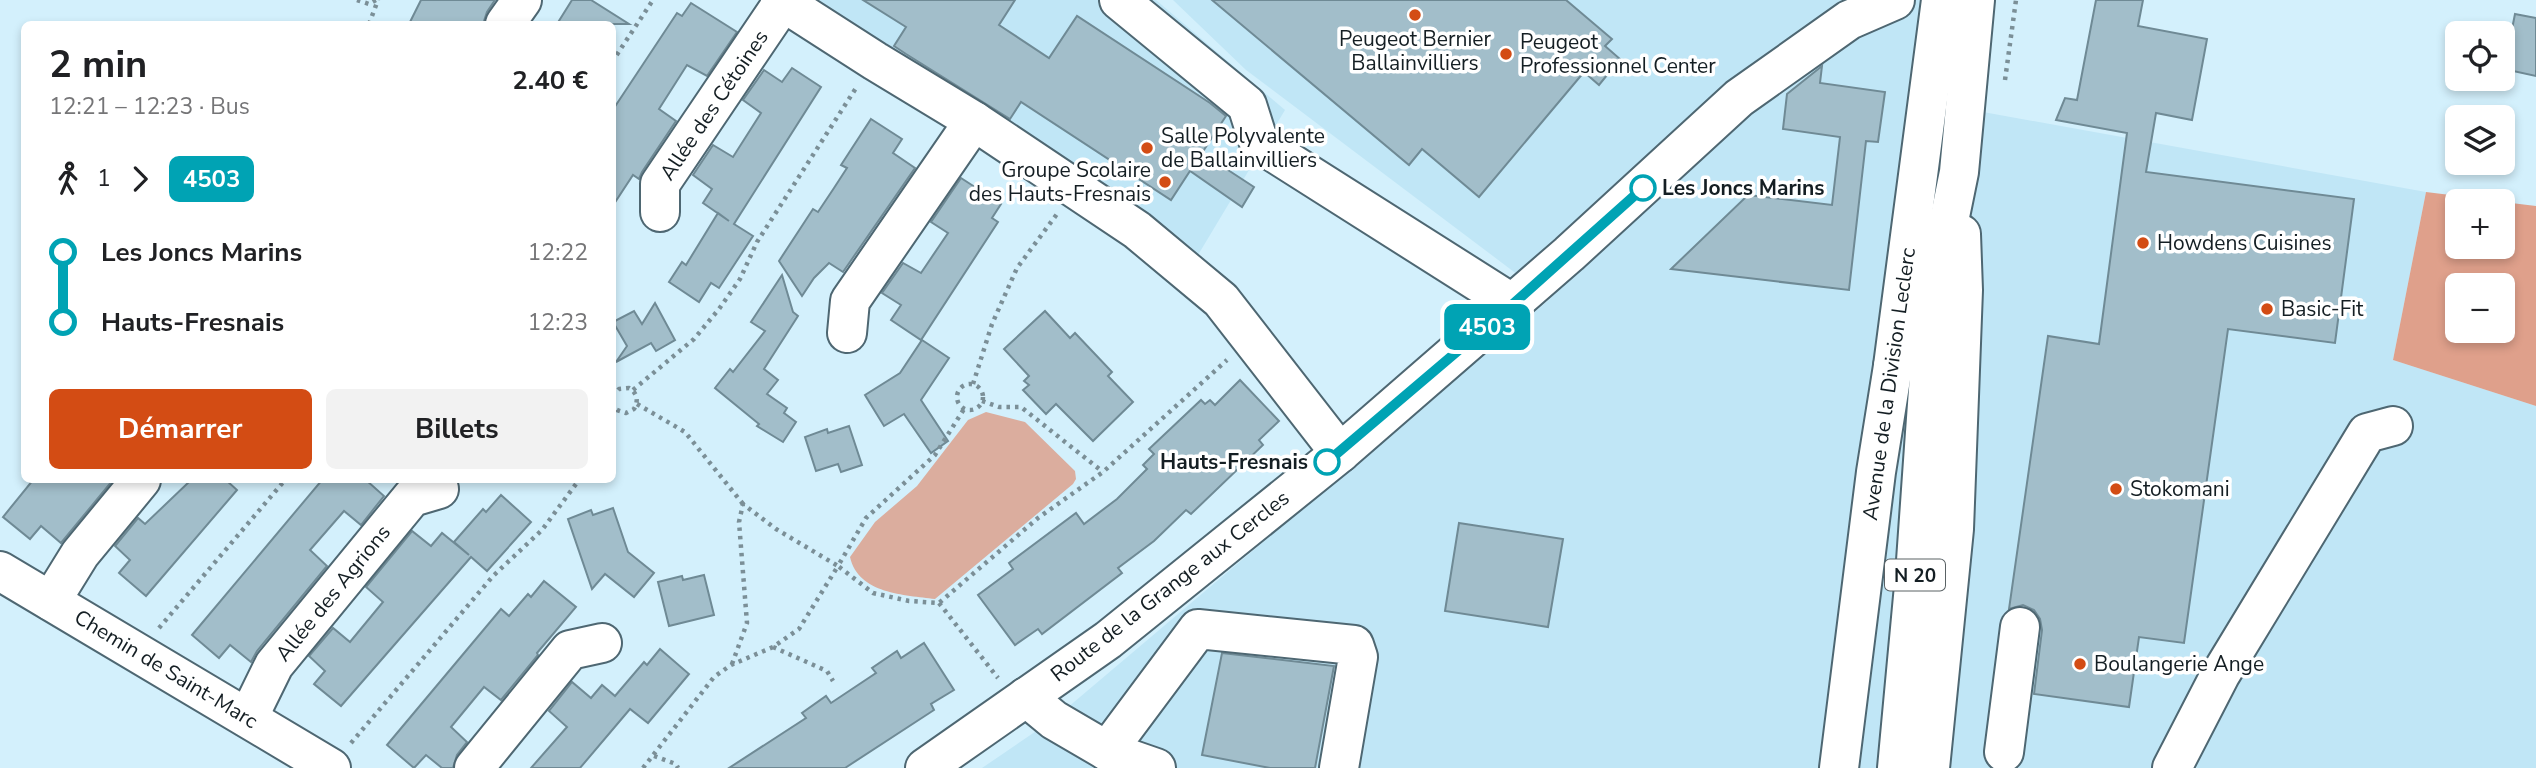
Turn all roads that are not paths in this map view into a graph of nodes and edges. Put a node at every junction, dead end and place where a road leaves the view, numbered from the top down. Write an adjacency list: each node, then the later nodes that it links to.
1 (523, 0): 6 (main road)
2 (1119, 0): 10 (main road)
3 (1895, 0): 10 (main road, Route de la Grange aux Cercles)
4 (794, 4): 7 (main road); 9 (main road, Allée des Cétoines)
5 (1968, 4): 8 (main road, Avenue de la Division Leclerc / N 20); 29 (main road, Avenue de la Division Leclerc / N 20)
6 (507, 21)
7 (974, 121): 11 (main road); 13 (main road)
8 (1959, 172): 30 (main road, Avenue de la Division Leclerc / N 20); 31 (main road)
9 (660, 212)
10 (1513, 304): 13 (main road, Route de la Grange aux Cercles)
11 (847, 333)
12 (2393, 426): 32 (main road)
13 (1340, 453): 20 (main road, Route de la Grange aux Cercles)
14 (139, 483): 17 (main road)
15 (439, 489): 21 (main road, Allée des Agrions)
16 (0, 571): 17 (main road, Chemin de Saint-Marc)
17 (51, 601): 21 (main road, Chemin de Saint-Marc)
18 (2020, 626): 23 (main road)
19 (602, 643): 25 (main road)
20 (1022, 700): 22 (main road); 26 (main road, Route de la Grange aux Cercles)
21 (248, 718): 24 (main road, Chemin de Saint-Marc)
22 (1107, 751): 27 (main road); 28 (main road)
23 (2004, 752)
24 (331, 768)
25 (474, 768)
26 (925, 768)
27 (1156, 768)
28 (1339, 768)
29 (1839, 768)
30 (1897, 768)
31 (1930, 768)
32 (2172, 768)

